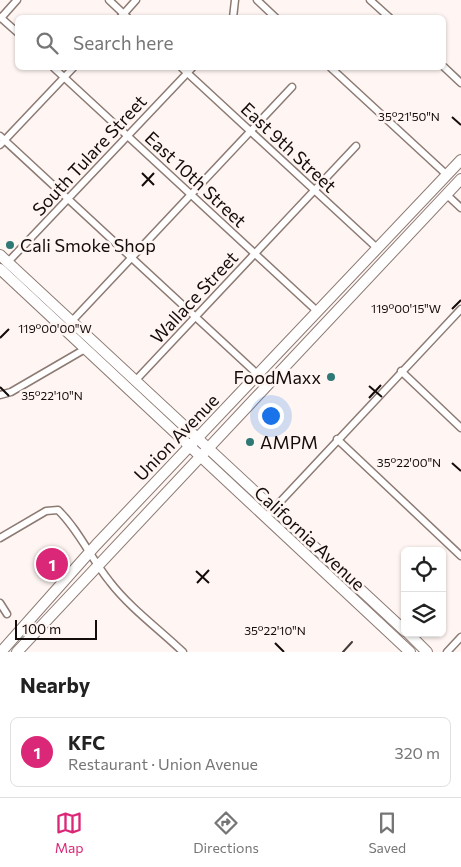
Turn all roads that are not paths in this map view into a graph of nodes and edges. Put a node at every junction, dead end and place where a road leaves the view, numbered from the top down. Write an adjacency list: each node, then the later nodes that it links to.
1 (17, 0): 12 (street)
2 (109, 0): 7 (street)
3 (136, 0): 8 (street)
4 (235, 0): 9 (street)
5 (257, 0): 10 (street)
6 (370, 0): 11 (street)
7 (123, 15)
8 (125, 15)
9 (233, 15)
10 (273, 15)
11 (387, 15)
12 (0, 17): 13 (street)
13 (15, 30)
14 (446, 69): 21 (street)
15 (56, 70): 20 (street, East 10th Street)
16 (71, 70): 20 (street)
17 (186, 70): 24 (street, South Tulare Street)
18 (188, 70): 23 (street, East 9th Street)
19 (333, 70): 29 (street)
20 (64, 77): 24 (street, East 10th Street); 25 (street)
21 (461, 83)
22 (292, 87): 23 (street)
23 (251, 131): 31 (street, East 9th Street); 33 (street)
24 (128, 136): 33 (street, East 10th Street); 34 (street, South Tulare Street)
25 (1, 141): 34 (street)
26 (356, 146): 31 (street, Wallace Street)
27 (461, 160): 29 (main road, Union Avenue)
28 (461, 169): 32 (main road)
29 (447, 175): 36 (main road, Union Avenue)
30 (461, 179): 32 (main road, Union Avenue)
31 (314, 190): 36 (street, East 9th Street); 37 (street, Wallace Street)
32 (446, 194): 35 (street); 52 (main road, Union Avenue)
33 (191, 195): 37 (street, East 10th Street); 39 (street)
34 (68, 199): 39 (street); 40 (street, South Tulare Street)
35 (461, 208)
36 (377, 248): 44 (main road, Union Avenue)
37 (255, 254): 44 (street, East 10th Street); 45 (street, Wallace Street)
38 (0, 255): 40 (main road)
39 (132, 258): 45 (street); 46 (street)
40 (4, 263): 46 (main road)
41 (0, 270): 42 (main road)
42 (35, 302): 46 (main road); 47 (main road, California Avenue)
43 (461, 309): 49 (street)
44 (318, 312): 50 (main road, Union Avenue)
45 (195, 317): 50 (street); 51 (street, Wallace Street)
46 (72, 321): 48 (main road)
47 (85, 349): 48 (main road); 53 (street); 58 (main road, California Avenue)
48 (120, 366): 51 (main road, California Avenue)
49 (401, 371): 54 (street); 56 (street)
50 (258, 375): 52 (street); 55 (main road, Union Avenue)
51 (136, 380): 55 (main road, California Avenue)
52 (268, 384): 57 (main road, Union Avenue)
53 (0, 395)
54 (461, 428)
55 (199, 438): 57 (main road, California Avenue); 58 (main road, Union Avenue)
56 (337, 439): 60 (street); 64 (street)
57 (209, 447): 59 (main road, Union Avenue); 60 (main road, California Avenue)
58 (189, 448): 59 (main road, California Avenue); 63 (main road, Union Avenue)
59 (199, 457): 61 (main road, California Avenue); 65 (main road, Union Avenue)
60 (274, 508): 61 (street); 69 (main road, California Avenue)
61 (265, 518): 66 (main road, California Avenue)
62 (0, 538): 63 (street)
63 (88, 553): 65 (street); 73 (main road, Union Avenue)
64 (461, 556)
65 (97, 565): 74 (main road, Union Avenue); 75 (street)
66 (351, 597): 69 (main road); 76 (main road, California Avenue)
67 (0, 603): 68 (street)
68 (7, 614)
69 (387, 614): 70 (main road, California Avenue)
70 (401, 627)
71 (412, 637): 77 (main road)
72 (461, 637): 78 (street)
73 (1, 652)
74 (16, 652)
75 (182, 652)
76 (410, 652)
77 (428, 652)
78 (447, 652)

